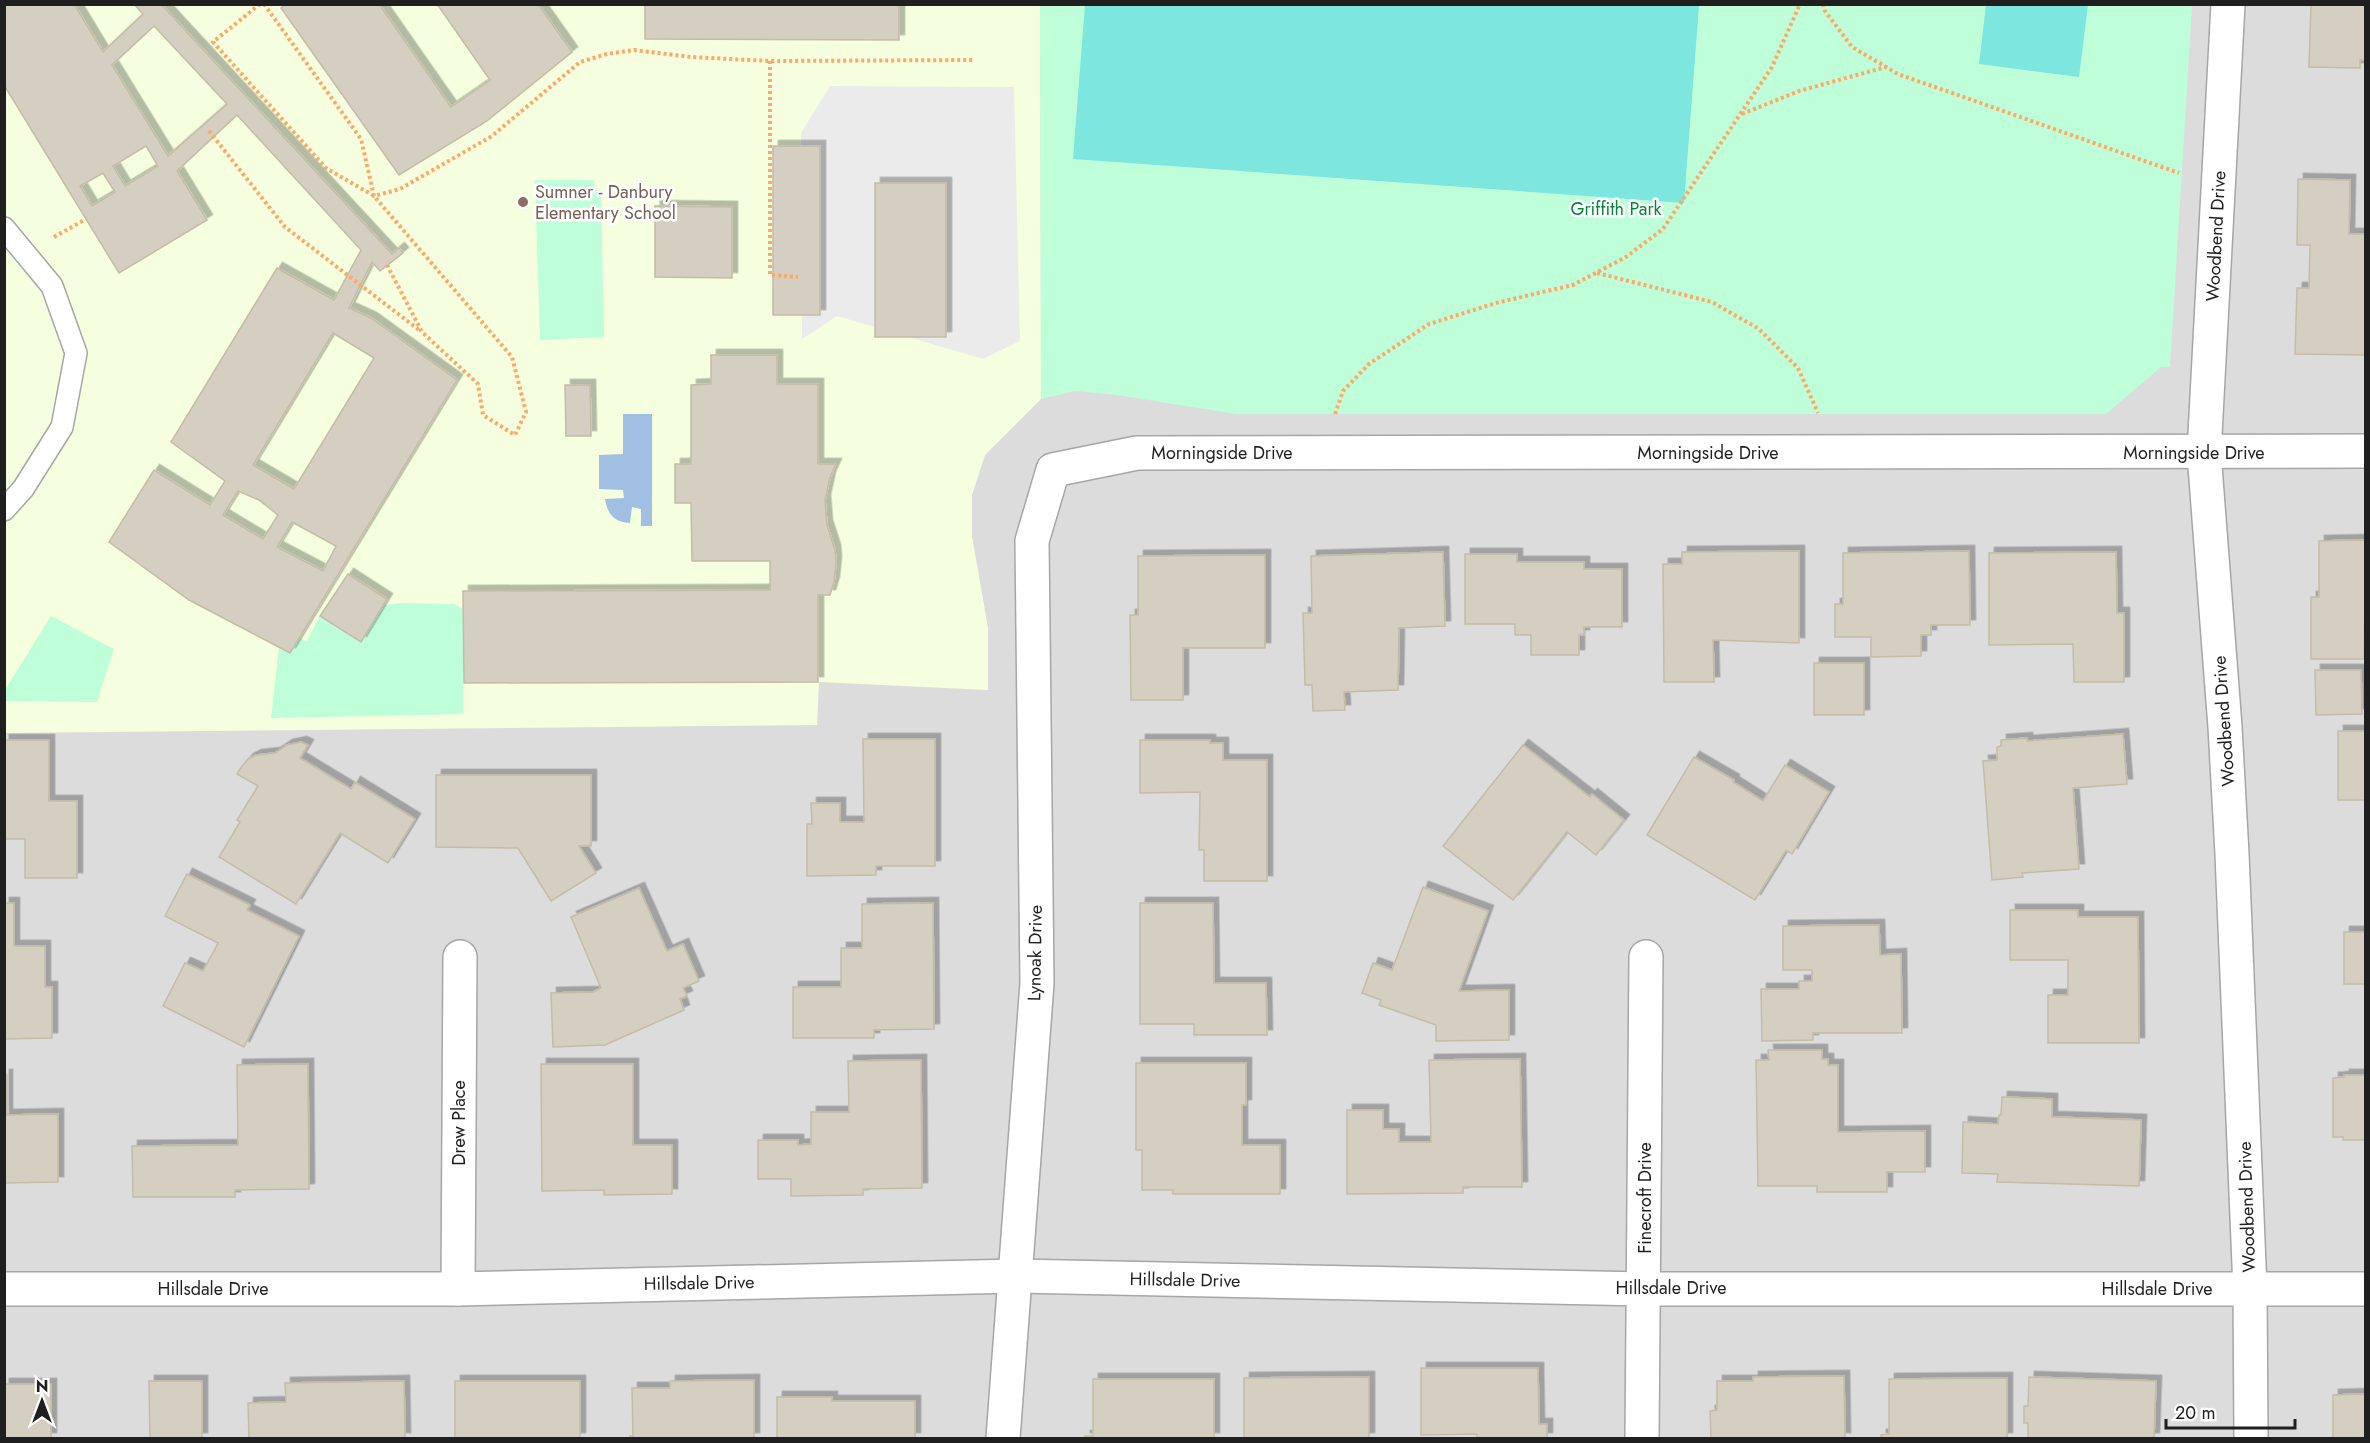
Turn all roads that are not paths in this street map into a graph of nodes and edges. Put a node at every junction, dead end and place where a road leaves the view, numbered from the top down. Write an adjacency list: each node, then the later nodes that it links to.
1 (2228, 4): 4 (street, Woodbend Drive)
2 (4, 228): 6 (lane)
3 (2366, 452): 4 (street, Morningside Drive)
4 (2204, 453): 5 (street, Morningside Drive); 13 (street, Woodbend Drive)
5 (1053, 470): 9 (street, Lynoak Drive)
6 (4, 510)
7 (460, 957): 11 (street, Drew Place)
8 (1646, 957): 12 (street, Finecroft Drive)
9 (1016, 1276): 11 (street, Hillsdale Drive); 12 (street, Hillsdale Drive); 15 (street, Lynoak Drive)
10 (4, 1288): 11 (street, Hillsdale Drive)
11 (458, 1288)
12 (1644, 1288): 13 (street, Hillsdale Drive); 16 (street, Finecroft Drive)
13 (2250, 1289): 14 (street, Hillsdale Drive); 17 (street, Woodbend Drive)
14 (2366, 1289)
15 (1003, 1438)
16 (1642, 1438)
17 (2252, 1438)

